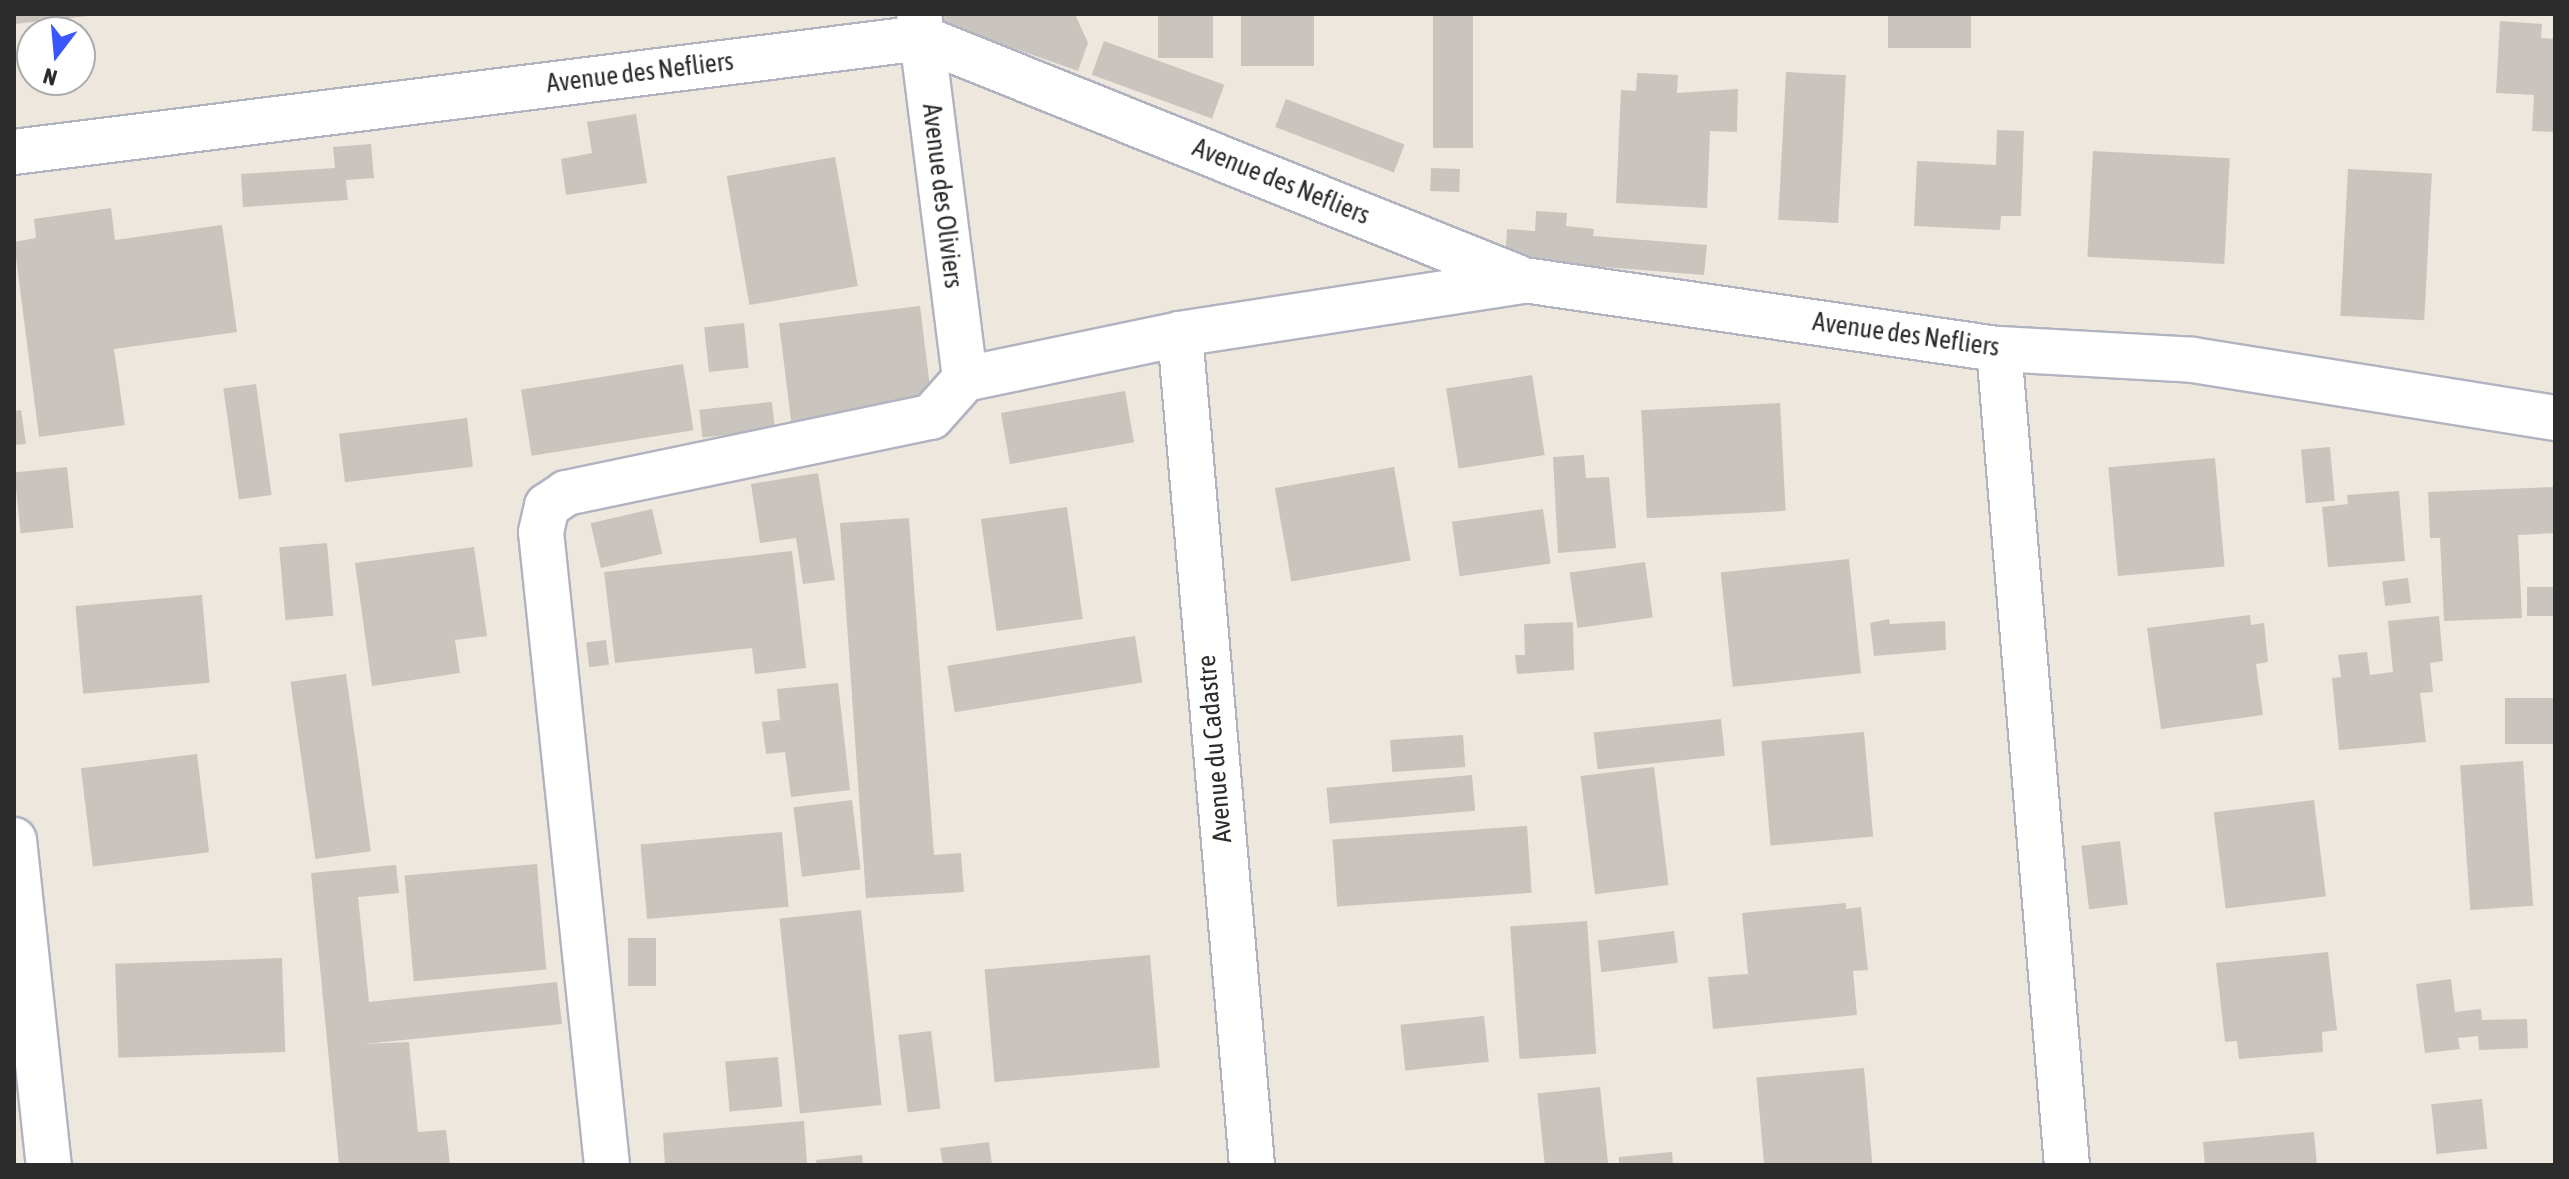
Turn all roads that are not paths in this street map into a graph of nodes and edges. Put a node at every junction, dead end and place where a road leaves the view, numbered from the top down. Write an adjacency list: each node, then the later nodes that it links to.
1 (921, 26): 2 (street, Avenue des Nefliers); 3 (street, Avenue des Nefliers); 6 (street, Avenue des Oliviers)
2 (14, 152)
3 (1524, 280): 4 (street); 5 (street, Avenue des Nefliers)
4 (1180, 334): 6 (street); 11 (street, Avenue du Cadastre)
5 (1999, 349): 7 (street, Avenue des Nefliers); 12 (street)
6 (965, 379): 10 (street)
7 (2555, 418)
8 (14, 840): 9 (street)
9 (49, 1165)
10 (607, 1165)
11 (1252, 1165)
12 (2067, 1165)

